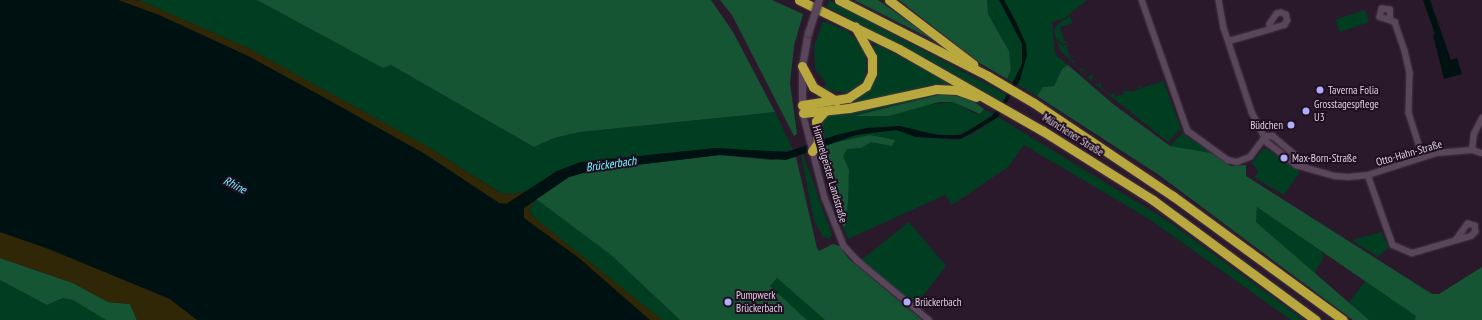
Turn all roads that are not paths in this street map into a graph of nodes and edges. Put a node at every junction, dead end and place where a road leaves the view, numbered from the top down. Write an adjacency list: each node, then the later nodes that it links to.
1 (799, 0): 8 (highway, Münchener Straße)
2 (818, 0): 11 (street, bridge)
3 (839, 0): 12 (highway, Münchener Straße)
4 (889, 0): 12 (highway)
5 (1142, 0): 18 (street)
6 (1219, 0): 10 (street)
7 (1390, 19): 22 (street)
8 (855, 26): 13 (highway, Münchener Straße); 14 (highway)
9 (1271, 29): 10 (street)
10 (1229, 41): 18 (street)
11 (802, 66): 14 (highway); 15 (street)
12 (988, 76): 27 (highway, Münchener Straße)
13 (987, 100): 16 (highway); 26 (highway, Münchener Straße)
14 (836, 101): 15 (highway)
15 (802, 109): 16 (highway); 20 (street, Himmelgeister Landstraße)
16 (825, 111): 20 (highway)
17 (1482, 118): 19 (street)
18 (1266, 136): 23 (street, Otto-Hahn-Straße)
19 (1472, 150): 21 (street, Otto-Hahn-Straße); 22 (street, Otto-Hahn-Straße)
20 (812, 151): 25 (street, Himmelgeister Landstraße)
21 (1482, 153)
22 (1423, 157): 23 (street, Otto-Hahn-Straße)
23 (1368, 175): 24 (street)
24 (1457, 239)
25 (929, 320)
26 (1316, 320)
27 (1343, 320)

